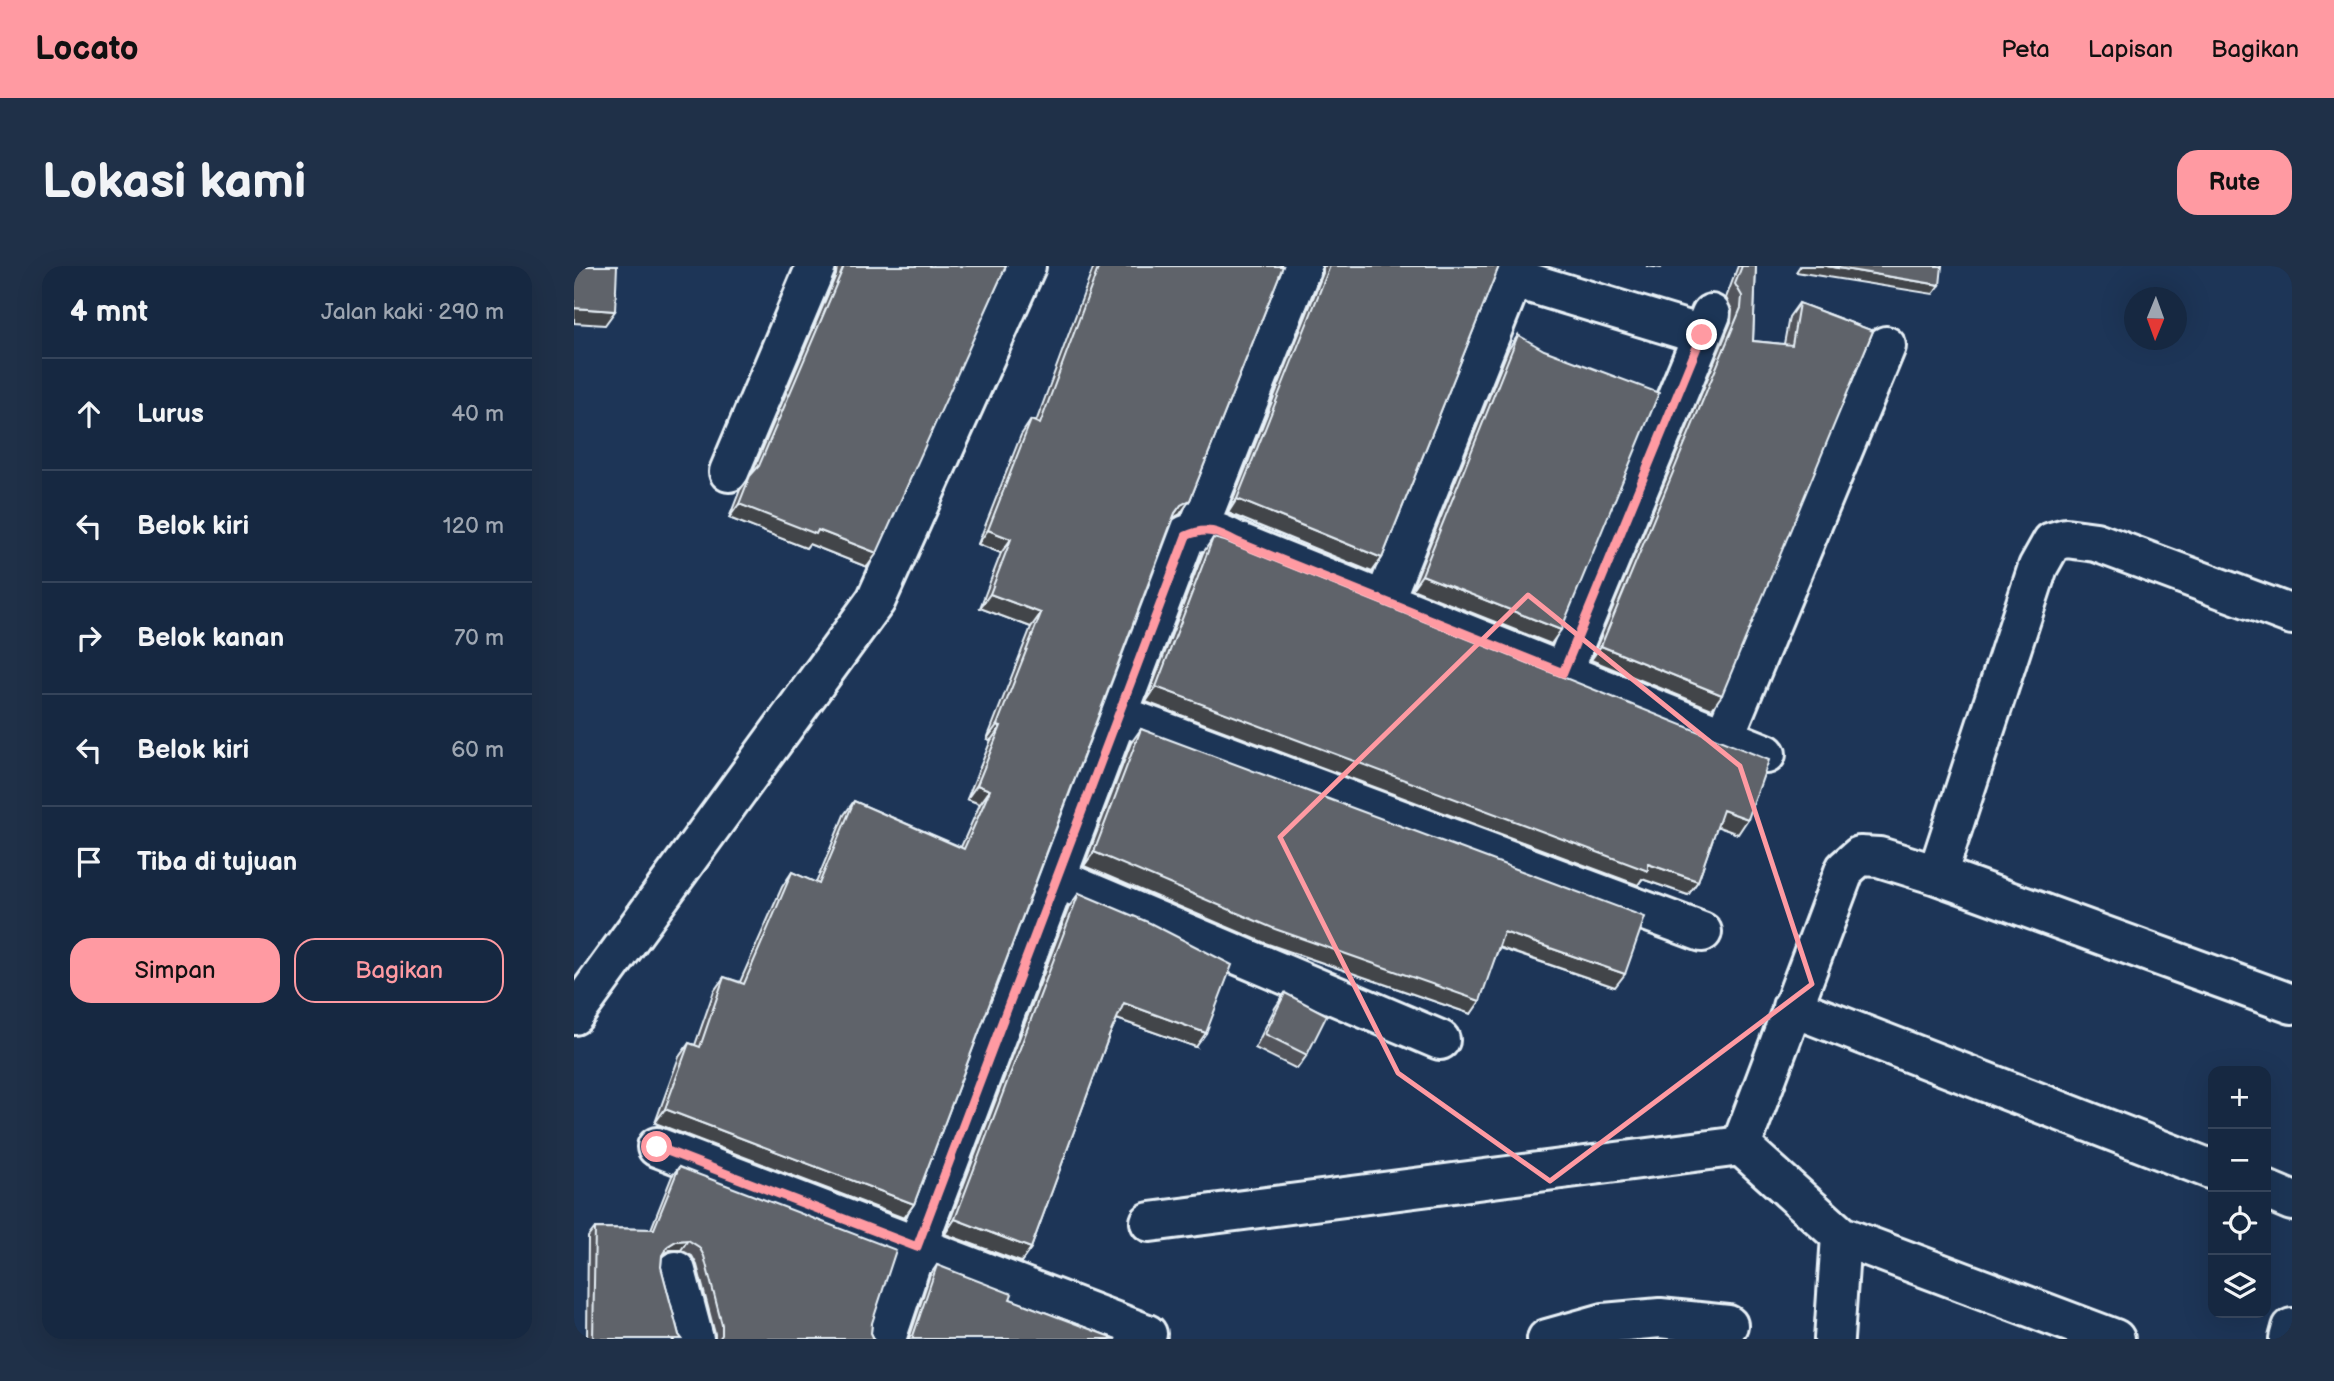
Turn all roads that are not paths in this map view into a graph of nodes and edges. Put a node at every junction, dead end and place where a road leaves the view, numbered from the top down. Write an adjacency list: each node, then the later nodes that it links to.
1 (816, 266): 5 (street)
2 (1026, 266): 18 (street)
3 (1302, 266): 6 (street)
4 (1886, 346): 11 (street)
5 (729, 471)
6 (1197, 531): 7 (street); 10 (street)
7 (1384, 601): 9 (street); 9 (street)
8 (2292, 615): 13 (street)
9 (1563, 673): 11 (street)
10 (1117, 714): 14 (street); 15 (street)
11 (1724, 737): 12 (street)
12 (1766, 754)
13 (1937, 875): 16 (street); 17 (street)
14 (1056, 878): 19 (street); 27 (street)
15 (1702, 932)
16 (2292, 1004)
17 (1792, 1007): 20 (street); 22 (street)
18 (574, 1015)
19 (1440, 1040)
20 (1741, 1146): 25 (street); 26 (street)
21 (657, 1147): 27 (street)
22 (2208, 1168)
23 (2269, 1192): 24 (street)
24 (2292, 1201)
25 (1150, 1222)
26 (1841, 1236): 35 (street); 36 (street)
27 (917, 1247): 31 (street); 33 (street)
28 (676, 1271): 32 (street)
29 (1728, 1325): 34 (street)
30 (2292, 1328): 37 (street)
31 (1147, 1334)
32 (694, 1339)
33 (886, 1339)
34 (1547, 1339)
35 (1834, 1339)
36 (2115, 1339)
37 (2289, 1339)

